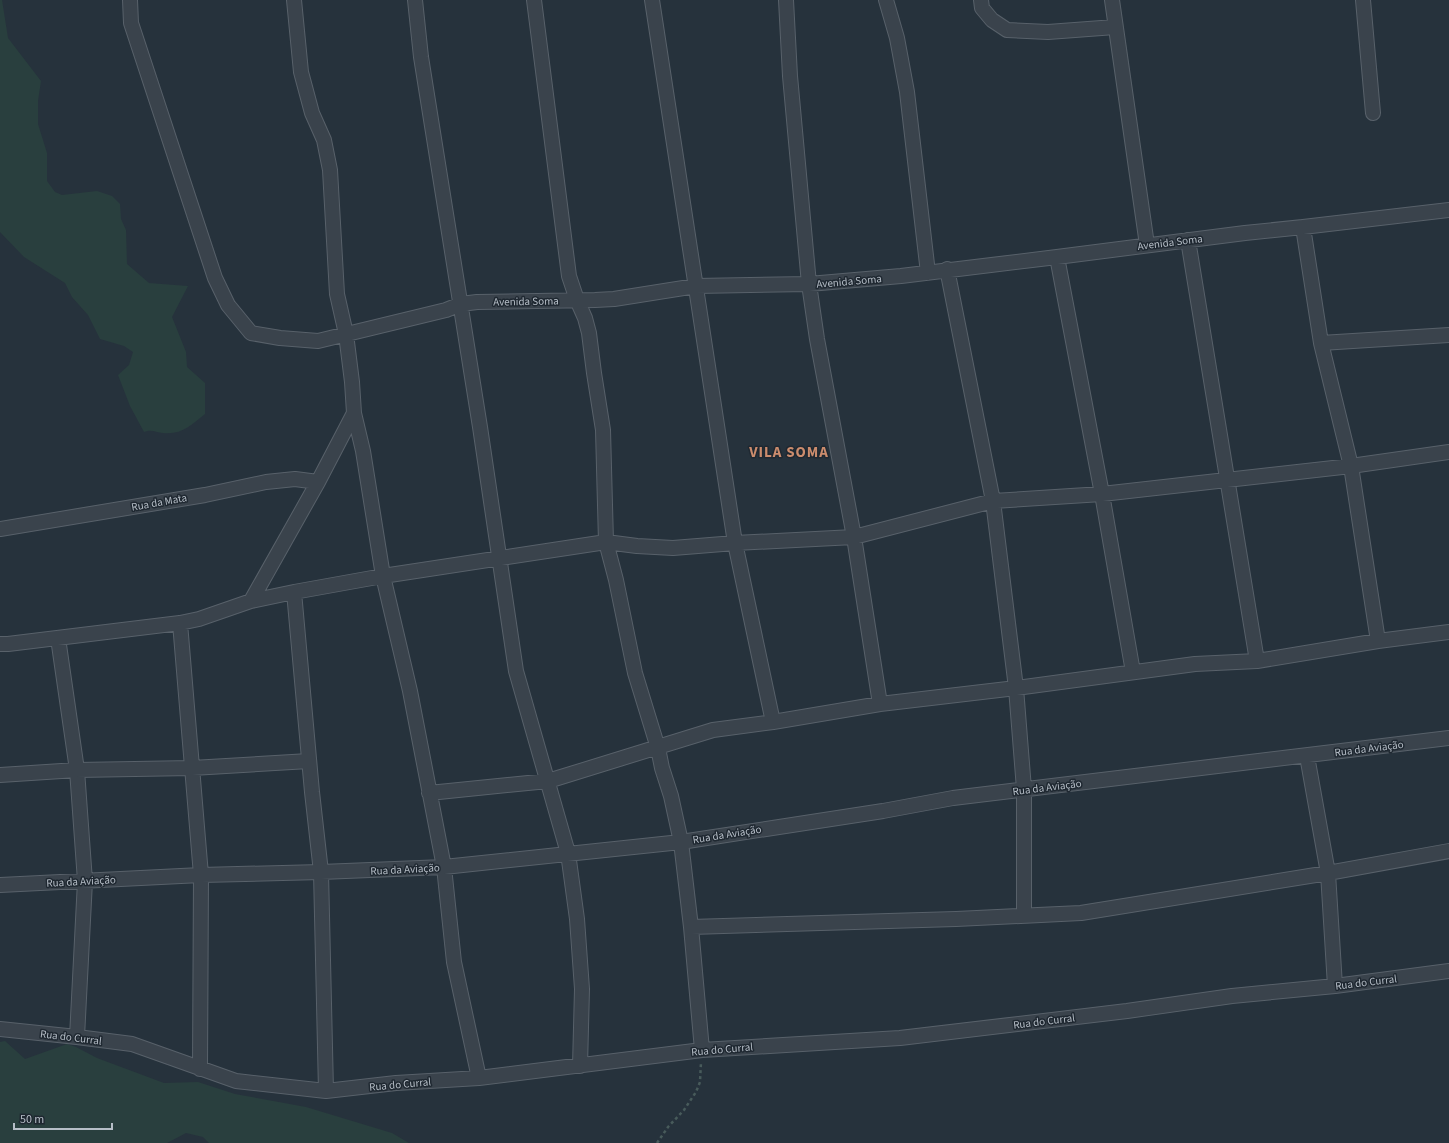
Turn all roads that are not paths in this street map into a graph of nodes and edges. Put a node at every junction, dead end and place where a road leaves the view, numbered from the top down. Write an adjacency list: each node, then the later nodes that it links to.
1 (130, 0): 24 (street, Avenida Soma)
2 (294, 0): 24 (street)
3 (415, 0): 23 (street)
4 (534, 0): 22 (street)
5 (652, 0): 21 (street)
6 (786, 0): 20 (street)
7 (886, 0): 19 (street)
8 (981, 0): 11 (street)
9 (1112, 0): 11 (street)
10 (1363, 0): 12 (street)
11 (1115, 27): 16 (street)
12 (1373, 113)
13 (1449, 210): 14 (street, Avenida Soma)
14 (1303, 228): 15 (street, Avenida Soma); 26 (street)
15 (1188, 240): 16 (street, Avenida Soma); 30 (street)
16 (1147, 245): 17 (street, Avenida Soma)
17 (1057, 257): 18 (street, Avenida Soma); 32 (street)
18 (947, 269): 19 (street, Avenida Soma); 33 (street)
19 (928, 273): 20 (street, Avenida Soma)
20 (809, 284): 21 (street, Avenida Soma); 35 (street)
21 (696, 286): 22 (street, Avenida Soma); 37 (street)
22 (577, 300): 23 (street, Avenida Soma); 36 (street)
23 (461, 304): 24 (street, Avenida Soma); 38 (street)
24 (346, 334): 27 (street)
25 (1449, 335): 26 (street)
26 (1321, 343): 29 (street)
27 (354, 413): 31 (street); 39 (street)
28 (1449, 452): 29 (street)
29 (1351, 466): 30 (street); 45 (street)
30 (1227, 480): 32 (street); 47 (street)
31 (318, 482): 34 (street, Rua da Mata); 41 (street)
32 (1102, 494): 33 (street); 48 (street)
33 (993, 501): 35 (street); 49 (street)
34 (0, 529)
35 (854, 537): 37 (street); 50 (street)
36 (606, 542): 37 (street); 38 (street); 53 (street)
37 (735, 543): 51 (street)
38 (499, 559): 39 (street); 59 (street)
39 (383, 576): 40 (street); 61 (street)
40 (294, 592): 41 (street); 55 (street)
41 (251, 601): 42 (street)
42 (180, 623): 44 (street); 56 (street)
43 (1449, 632): 45 (street)
44 (58, 638): 46 (street); 57 (street)
45 (1378, 641): 47 (street)
46 (0, 644)
47 (1257, 661): 48 (street)
48 (1134, 672): 49 (street)
49 (1016, 688): 50 (street); 60 (street)
50 (880, 704): 51 (street)
51 (773, 722): 53 (street)
52 (1449, 738): 54 (street, Rua da Aviação)
53 (658, 748): 59 (street); 62 (street)
54 (1307, 756): 60 (street, Rua da Aviação); 67 (street)
55 (309, 761): 56 (street); 66 (street)
56 (192, 768): 57 (street); 68 (street)
57 (77, 770): 58 (street); 69 (street)
58 (0, 775)
59 (548, 781): 61 (street); 64 (street)
60 (1024, 789): 62 (street, Rua da Aviação); 71 (street)
61 (429, 793): 65 (street)
62 (681, 842): 64 (street, Rua da Aviação); 72 (street)
63 (1449, 851): 67 (street)
64 (568, 853): 65 (street, Rua da Aviação); 78 (street)
65 (444, 867): 66 (street, Rua da Aviação); 80 (street)
66 (321, 872): 68 (street, Rua da Aviação); 81 (street)
67 (1328, 873): 71 (street); 74 (street)
68 (201, 875): 69 (street, Rua da Aviação); 79 (street)
69 (85, 881): 70 (street, Rua da Aviação); 76 (street)
70 (0, 885)
71 (1024, 916): 72 (street)
72 (691, 927): 77 (street)
73 (1449, 971): 74 (street, Rua do Curral)
74 (1335, 986): 77 (street, Rua do Curral)
75 (0, 1029): 76 (street, Rua do Curral)
76 (77, 1037): 79 (street, Rua do Curral)
77 (702, 1050): 78 (street, Rua do Curral)
78 (580, 1066): 80 (street, Rua do Curral)
79 (200, 1069): 81 (street, Rua do Curral)
80 (479, 1078): 81 (street, Rua do Curral)
81 (326, 1091)

